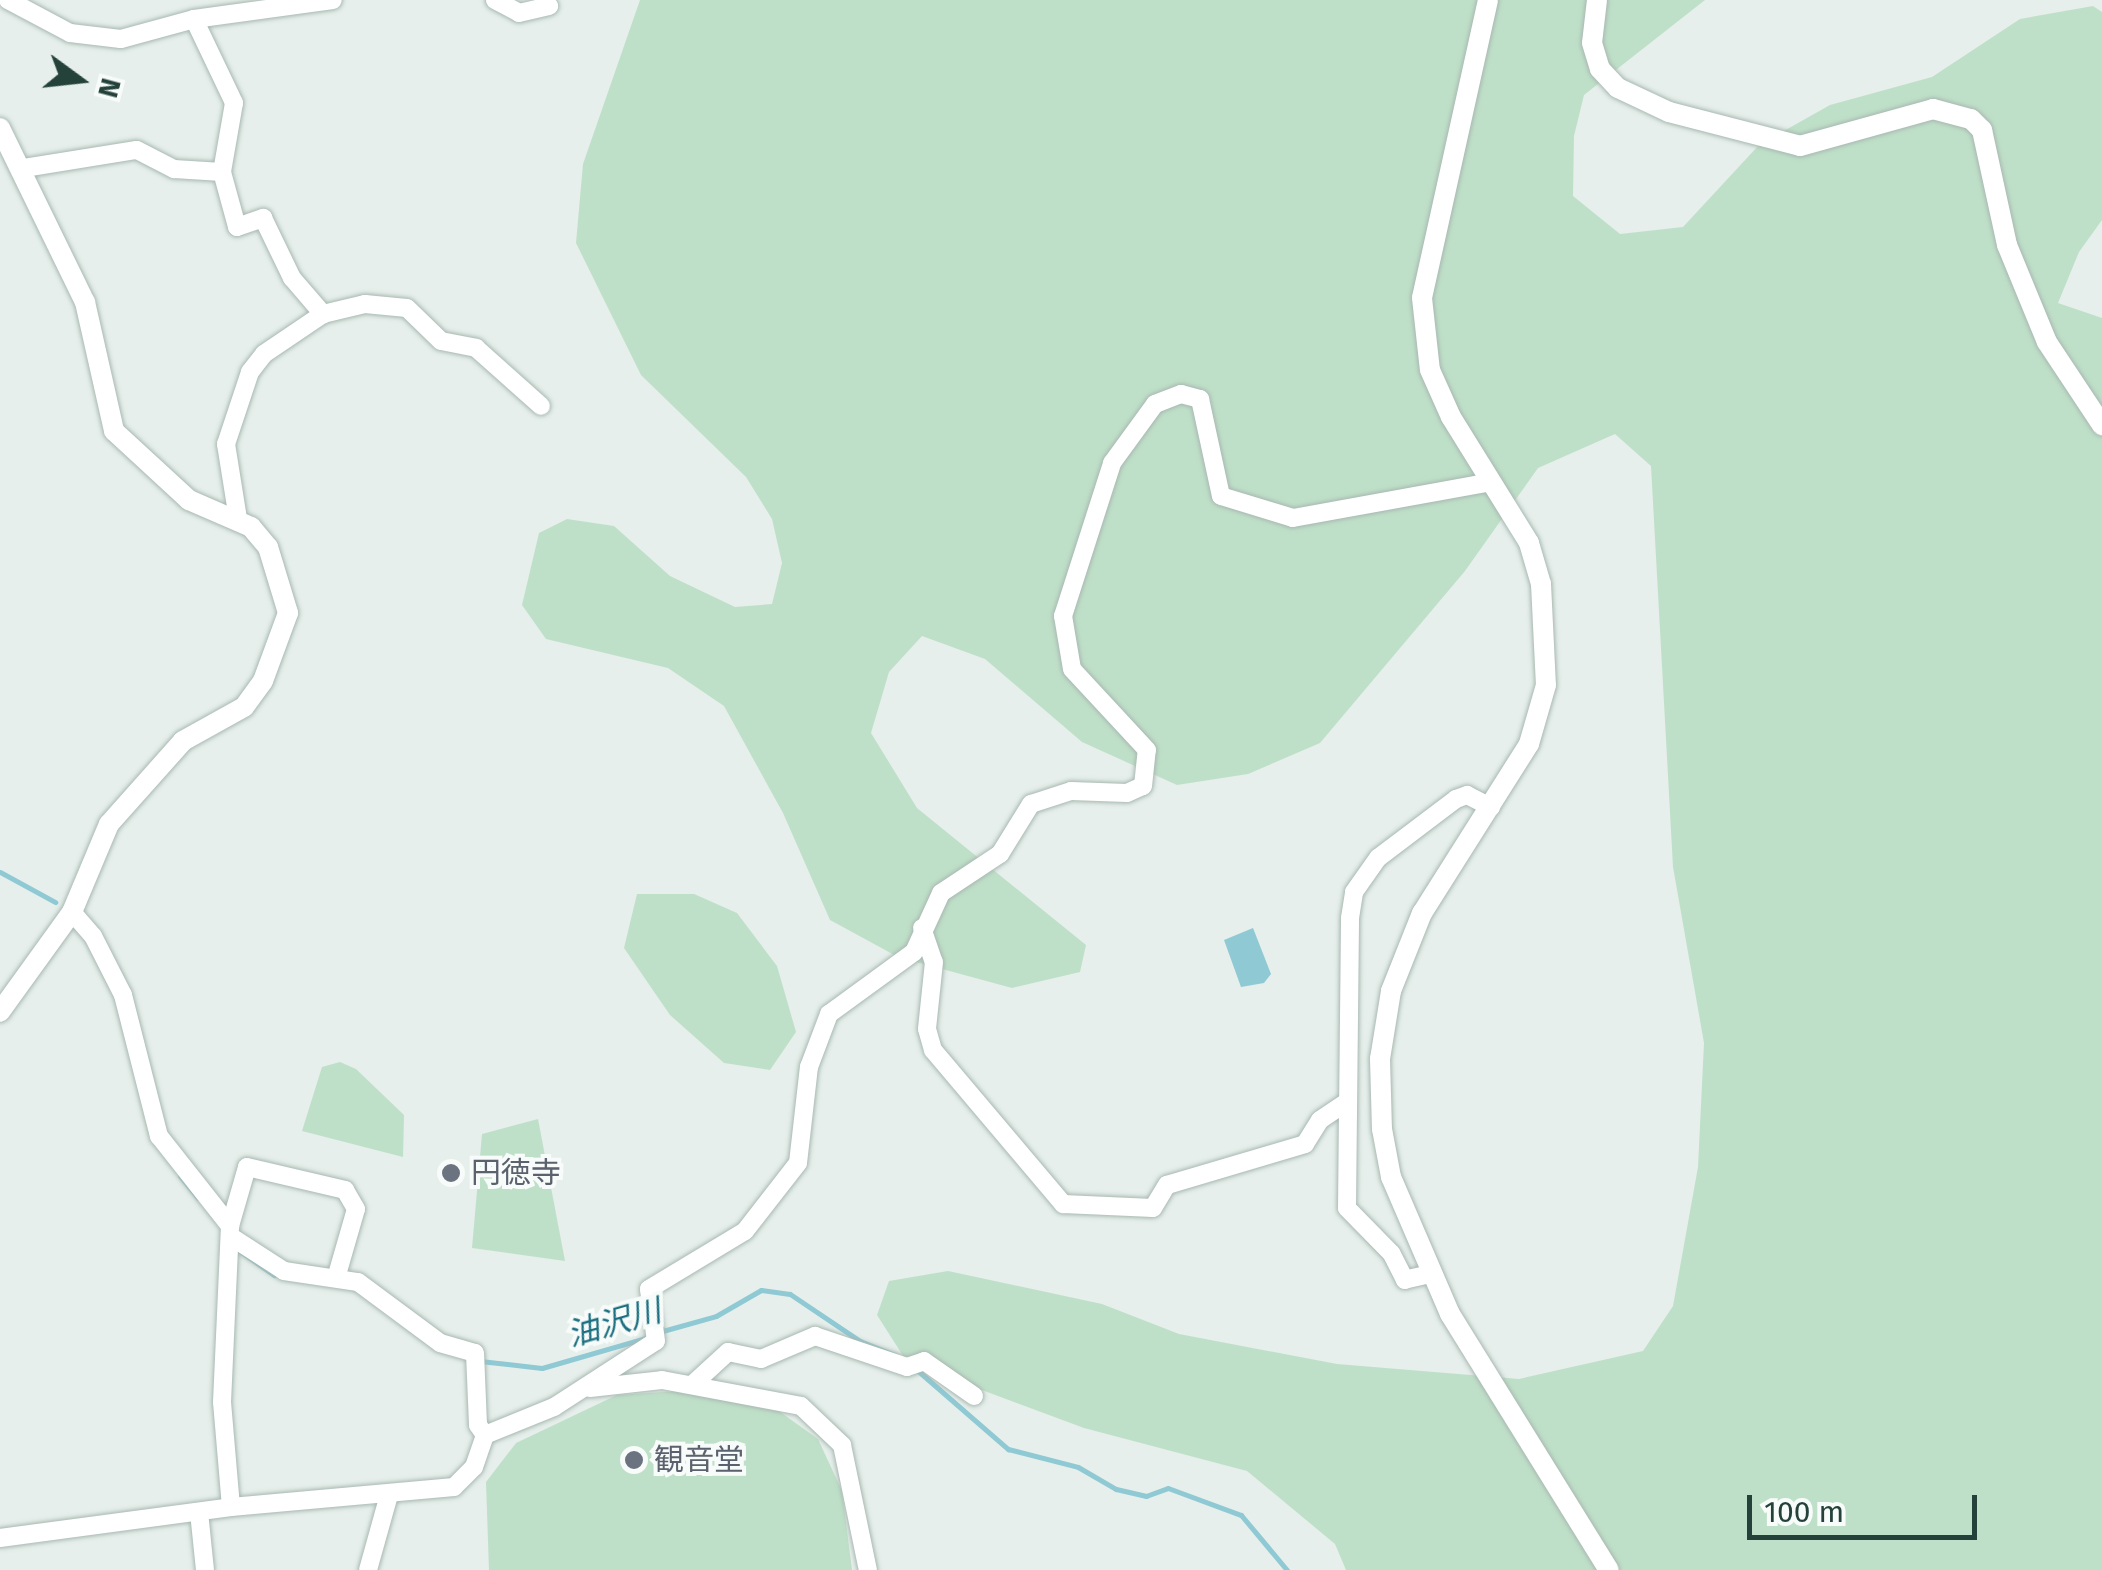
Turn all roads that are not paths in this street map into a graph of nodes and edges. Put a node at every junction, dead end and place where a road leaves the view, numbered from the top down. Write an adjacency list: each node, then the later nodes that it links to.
1 (8, 0): 7 (street)
2 (333, 0): 7 (street)
3 (494, 0): 6 (street)
4 (1488, 0): 14 (street)
5 (1598, 0): 13 (street)
6 (550, 6)
7 (194, 19): 10 (street)
8 (0, 128): 9 (street)
9 (24, 168): 10 (street); 15 (street)
10 (222, 172): 11 (street)
11 (323, 314): 12 (street); 15 (street)
12 (541, 406)
13 (2102, 425)
14 (1491, 482): 16 (street); 18 (street)
15 (238, 520): 17 (street)
16 (1492, 807): 20 (street); 22 (street)
17 (72, 912): 19 (street); 21 (street)
18 (922, 928): 20 (street); 25 (street)
19 (0, 1012)
20 (1347, 1102): 22 (street)
21 (230, 1235): 23 (street); 23 (street); 29 (street)
22 (1430, 1274): 35 (street)
23 (337, 1276): 27 (street)
24 (692, 1384): 25 (street); 26 (street); 34 (street)
25 (586, 1388): 27 (street)
26 (974, 1396)
27 (485, 1435): 28 (street)
28 (388, 1494): 29 (street); 33 (street)
29 (231, 1506): 30 (street)
30 (199, 1512): 31 (street); 32 (street)
31 (0, 1538)
32 (204, 1570)
33 (368, 1570)
34 (868, 1570)
35 (1609, 1570)

